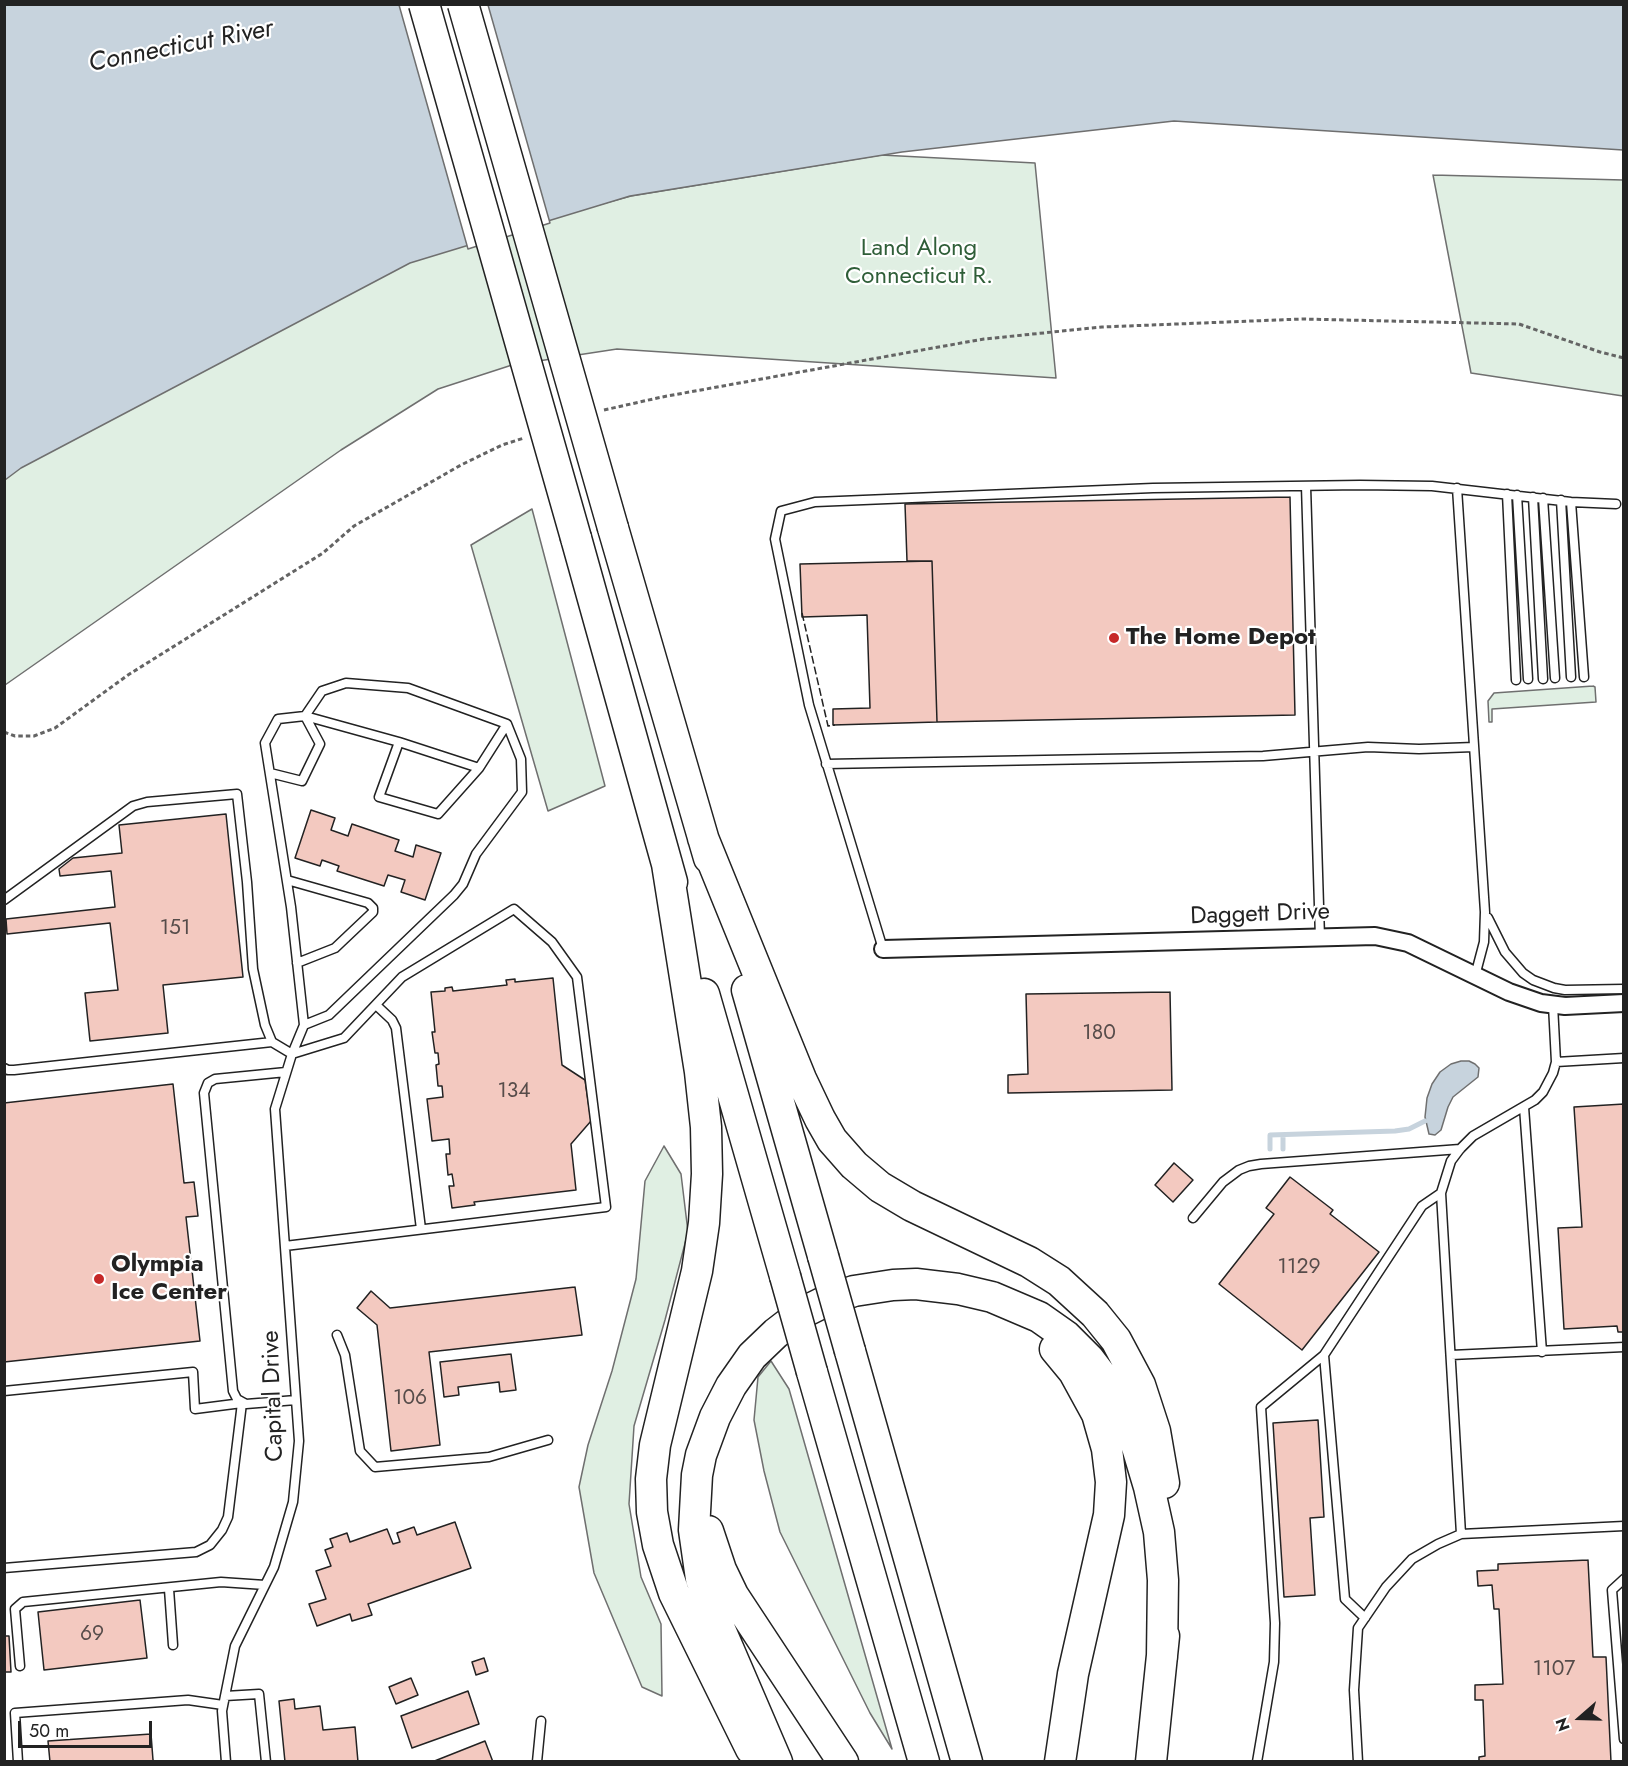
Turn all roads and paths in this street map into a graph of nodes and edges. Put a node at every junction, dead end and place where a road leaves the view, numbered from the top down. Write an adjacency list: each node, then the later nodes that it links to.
1 (424, 4): 31 (highway, bridge)
2 (464, 4): 30 (highway, bridge)
3 (1623, 358): 4 (path)
4 (596, 413)
5 (534, 435): 23 (path)
6 (1306, 486): 7 (lane); 26 (lane); 27 (lane)
7 (1457, 488): 8 (lane); 25 (lane)
8 (1507, 494): 9 (lane); 19 (lane)
9 (1517, 495): 10 (lane); 20 (lane)
10 (1533, 497): 11 (lane); 18 (lane)
11 (1543, 498): 12 (lane); 17 (lane)
12 (1561, 500): 13 (lane); 15 (lane)
13 (1571, 502): 14 (lane); 16 (lane)
14 (1616, 504)
15 (1572, 677)
16 (1584, 677)
17 (1555, 678)
18 (1543, 679)
19 (1516, 680)
20 (1528, 680)
21 (305, 716): 22 (lane); 24 (lane); 29 (lane); 29 (lane)
22 (507, 724): 28 (lane); 43 (lane)
23 (4, 732)
24 (399, 742): 28 (lane); 28 (lane)
25 (1474, 747): 26 (lane); 34 (lane)
26 (1315, 751): 27 (lane); 35 (lane)
27 (826, 764): 36 (lane)
28 (479, 768)
29 (270, 773): 32 (lane)
30 (703, 838): 75 (highway); 89 (highway, bridge)
31 (667, 864): 85 (highway); 88 (highway, bridge)
32 (287, 880): 37 (lane); 37 (lane)
33 (4, 900): 44 (lane)
34 (1485, 912): 38 (lane); 39 (lane)
35 (1320, 938): 36 (street, Daggett Drive); 38 (street, Daggett Drive)
36 (883, 949)
37 (297, 963): 43 (lane)
38 (1474, 976): 42 (street, Daggett Drive)
39 (1623, 989)
40 (1623, 1003): 42 (street, Daggett Drive)
41 (376, 1005): 45 (lane); 54 (lane); 54 (lane)
42 (1553, 1005): 47 (lane)
43 (304, 1025): 45 (lane, Capital Drive)
44 (272, 1042): 45 (lane); 48 (lane)
45 (292, 1054): 49 (lane, Capital Drive)
46 (1623, 1058): 47 (lane)
47 (1556, 1062): 50 (lane)
48 (4, 1068)
49 (286, 1072): 55 (lane, Capital Drive); 65 (lane)
50 (1524, 1107): 51 (lane); 59 (lane)
51 (1460, 1149): 52 (lane); 53 (lane)
52 (1440, 1193): 60 (lane); 61 (lane)
53 (1193, 1218)
54 (421, 1229): 55 (lane)
55 (285, 1246): 64 (lane, Capital Drive)
56 (941, 1286): 62 (highway); 75 (highway); 90 (highway)
57 (337, 1335): 66 (lane)
58 (1623, 1347): 59 (lane)
59 (1542, 1352): 61 (lane)
60 (1324, 1355): 73 (lane); 92 (lane)
61 (1451, 1355): 68 (lane)
62 (731, 1386): 86 (highway); 87 (highway)
63 (4, 1391): 65 (lane)
64 (296, 1400): 65 (lane); 71 (lane, Capital Drive)
65 (242, 1403): 69 (lane)
66 (548, 1440)
67 (1623, 1526): 68 (lane)
68 (1461, 1534): 73 (lane)
69 (4, 1568)
70 (1623, 1579): 80 (lane)
71 (265, 1586): 72 (lane); 77 (lane, Capital Drive)
72 (169, 1589): 74 (lane); 76 (lane)
73 (1365, 1618): 93 (lane)
74 (173, 1645)
75 (1162, 1657): 91 (highway)
76 (20, 1666)
77 (225, 1696): 78 (lane, Capital Drive); 83 (lane)
78 (223, 1705): 81 (lane); 82 (lane, Capital Drive)
79 (541, 1721): 84 (lane)
80 (1623, 1739)
81 (18, 1761)
82 (226, 1761)
83 (266, 1761)
84 (537, 1761)
85 (757, 1761)
86 (777, 1761)
87 (843, 1761)
88 (924, 1761)
89 (968, 1761)
90 (1060, 1761)
91 (1151, 1761)
92 (1257, 1761)
93 (1358, 1761)

